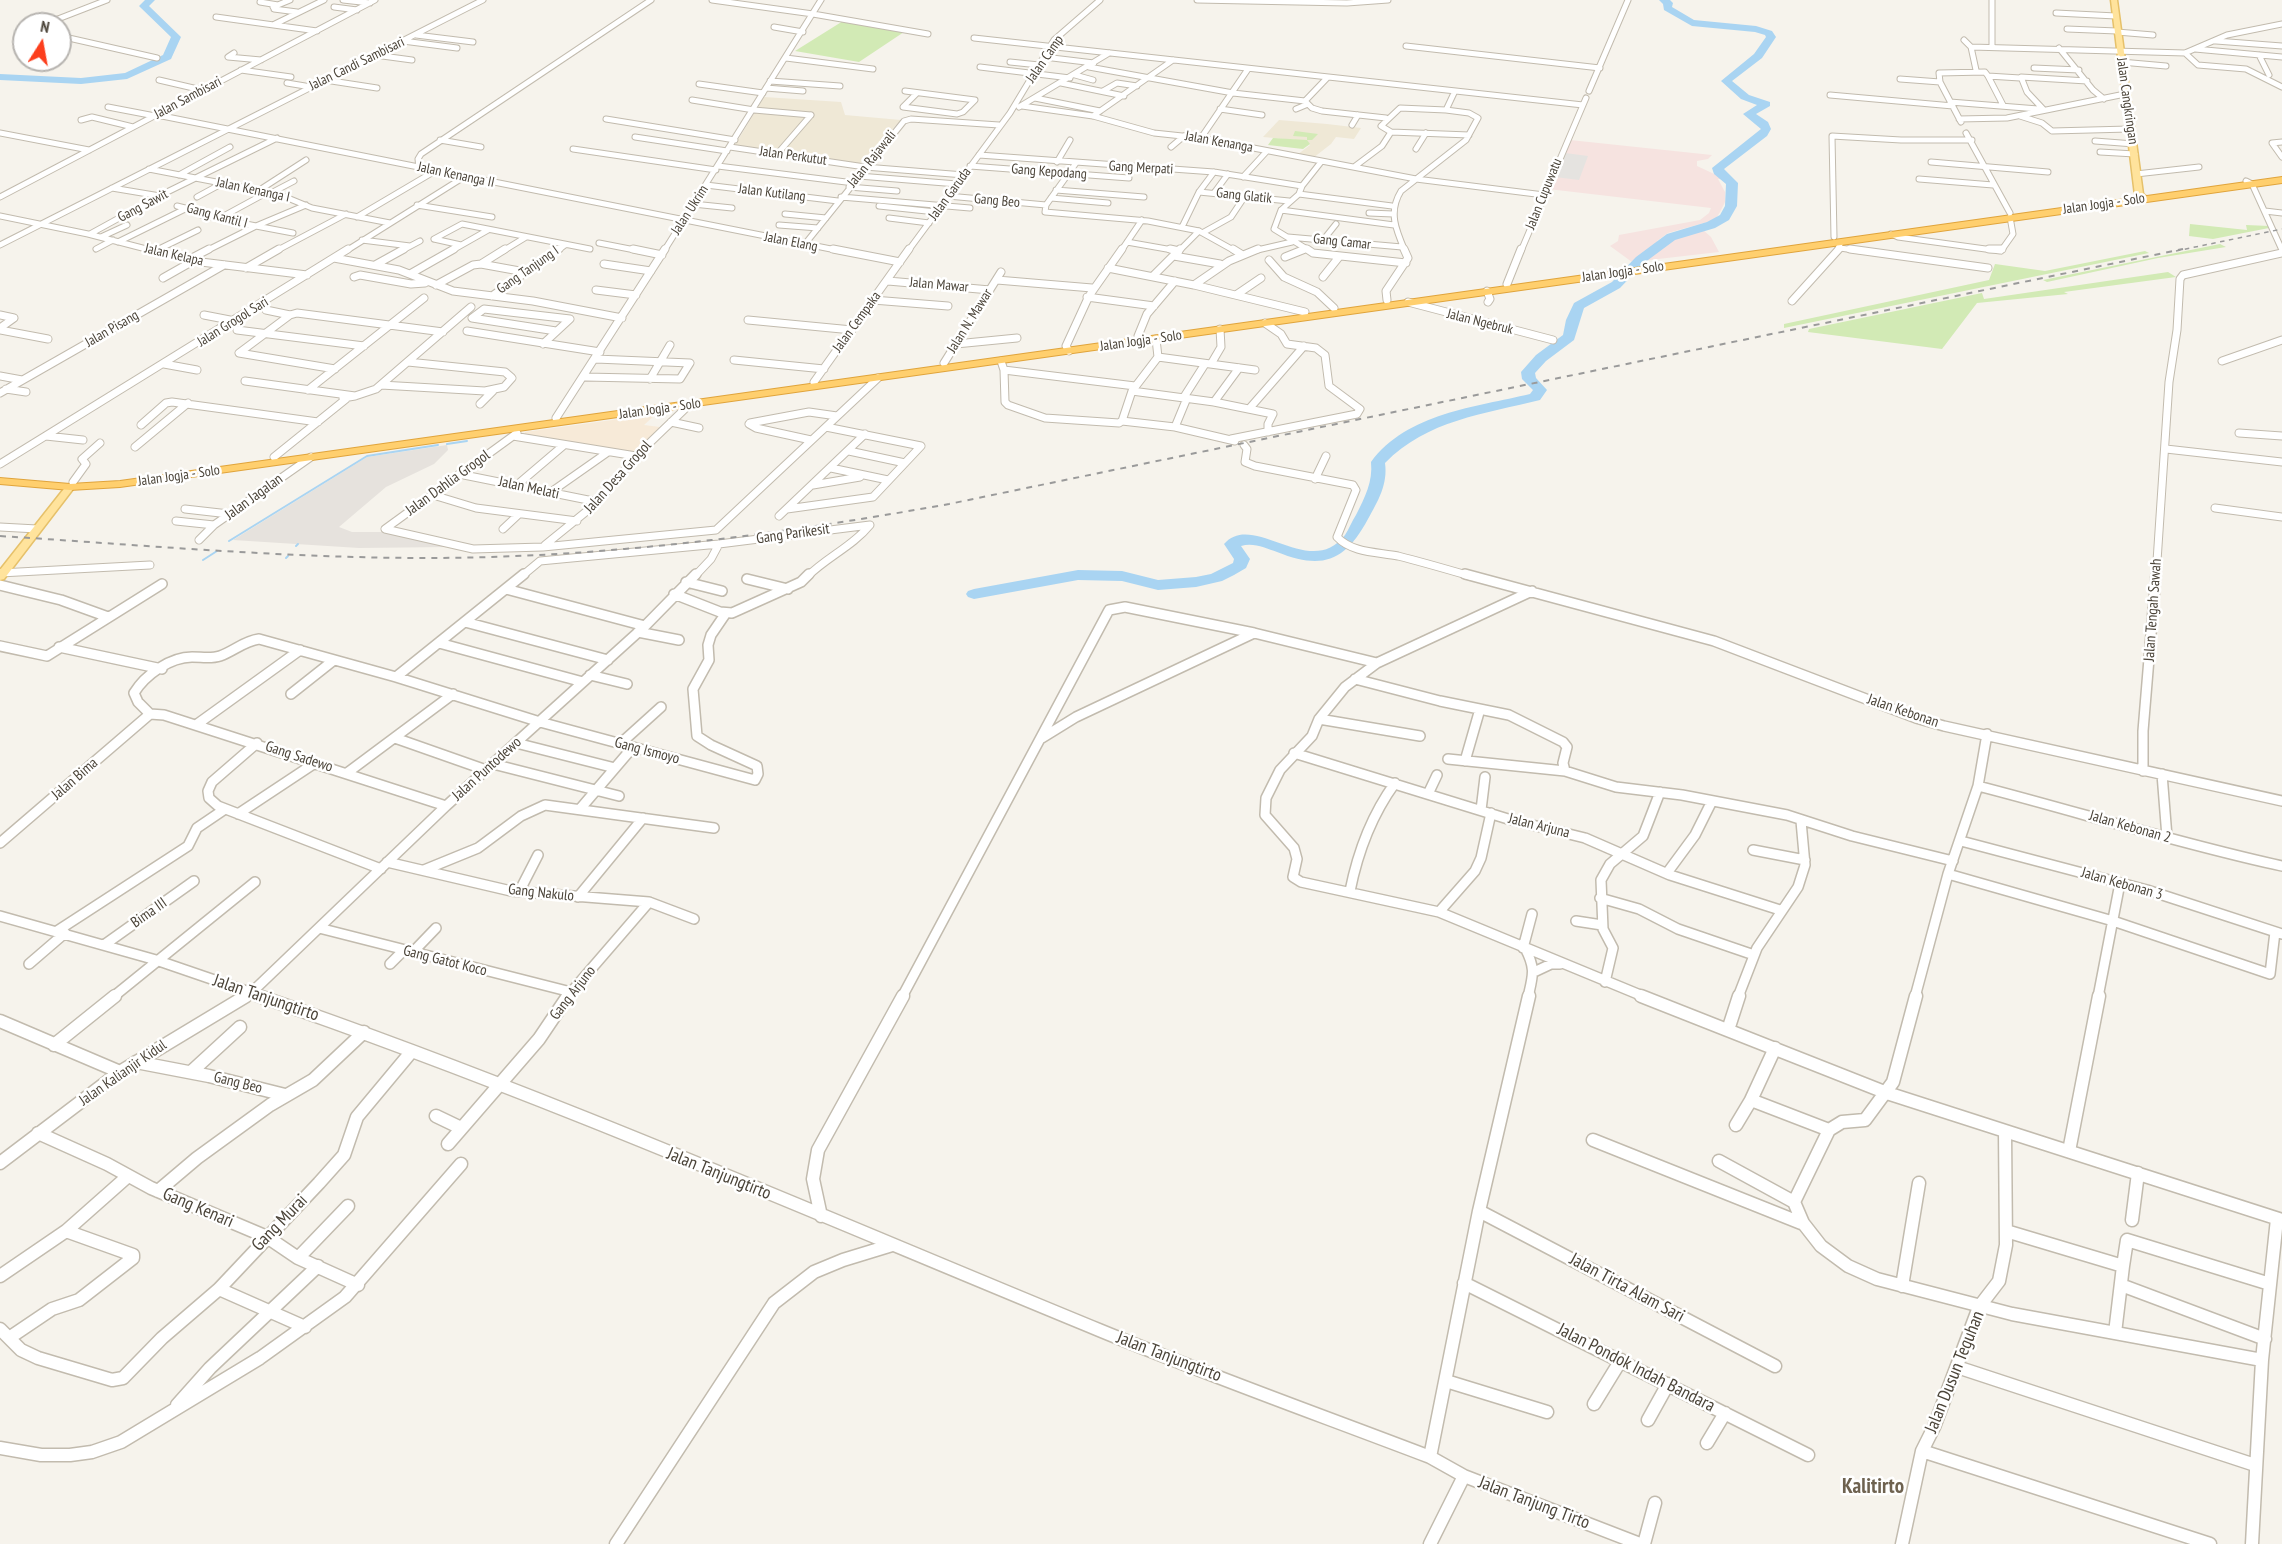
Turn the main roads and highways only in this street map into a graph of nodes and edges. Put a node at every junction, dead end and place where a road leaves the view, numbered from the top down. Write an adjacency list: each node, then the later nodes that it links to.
1 (2114, 0): 3 (main road, Jalan Cangkringan)
2 (2282, 178): 3 (highway, Jalan Jogja - Solo)
3 (2142, 197): 4 (highway, Jalan Jogja - Solo)
4 (2010, 215): 5 (highway, Jalan Jogja - Solo); 5 (highway, Jalan Jogja - Solo)
5 (1837, 242): 6 (highway, Jalan Jogja - Solo)
6 (1620, 271): 7 (highway, Jalan Jogja - Solo); 7 (highway, Jalan Jogja - Solo)
7 (1456, 293): 8 (highway, Jalan Jogja - Solo); 8 (highway, Jalan Jogja - Solo)
8 (1068, 349): 9 (highway, Jalan Jogja - Solo); 9 (highway, Jalan Jogja - Solo)
9 (443, 436): 12 (highway, Jalan Jogja - Solo); 12 (highway, Jalan Jogja - Solo)
10 (0, 475): 12 (highway, Jalan Jogja - Solo)
11 (0, 481): 12 (highway, Jalan Jogja - Solo)
12 (72, 485): 13 (main road)
13 (1, 574)

